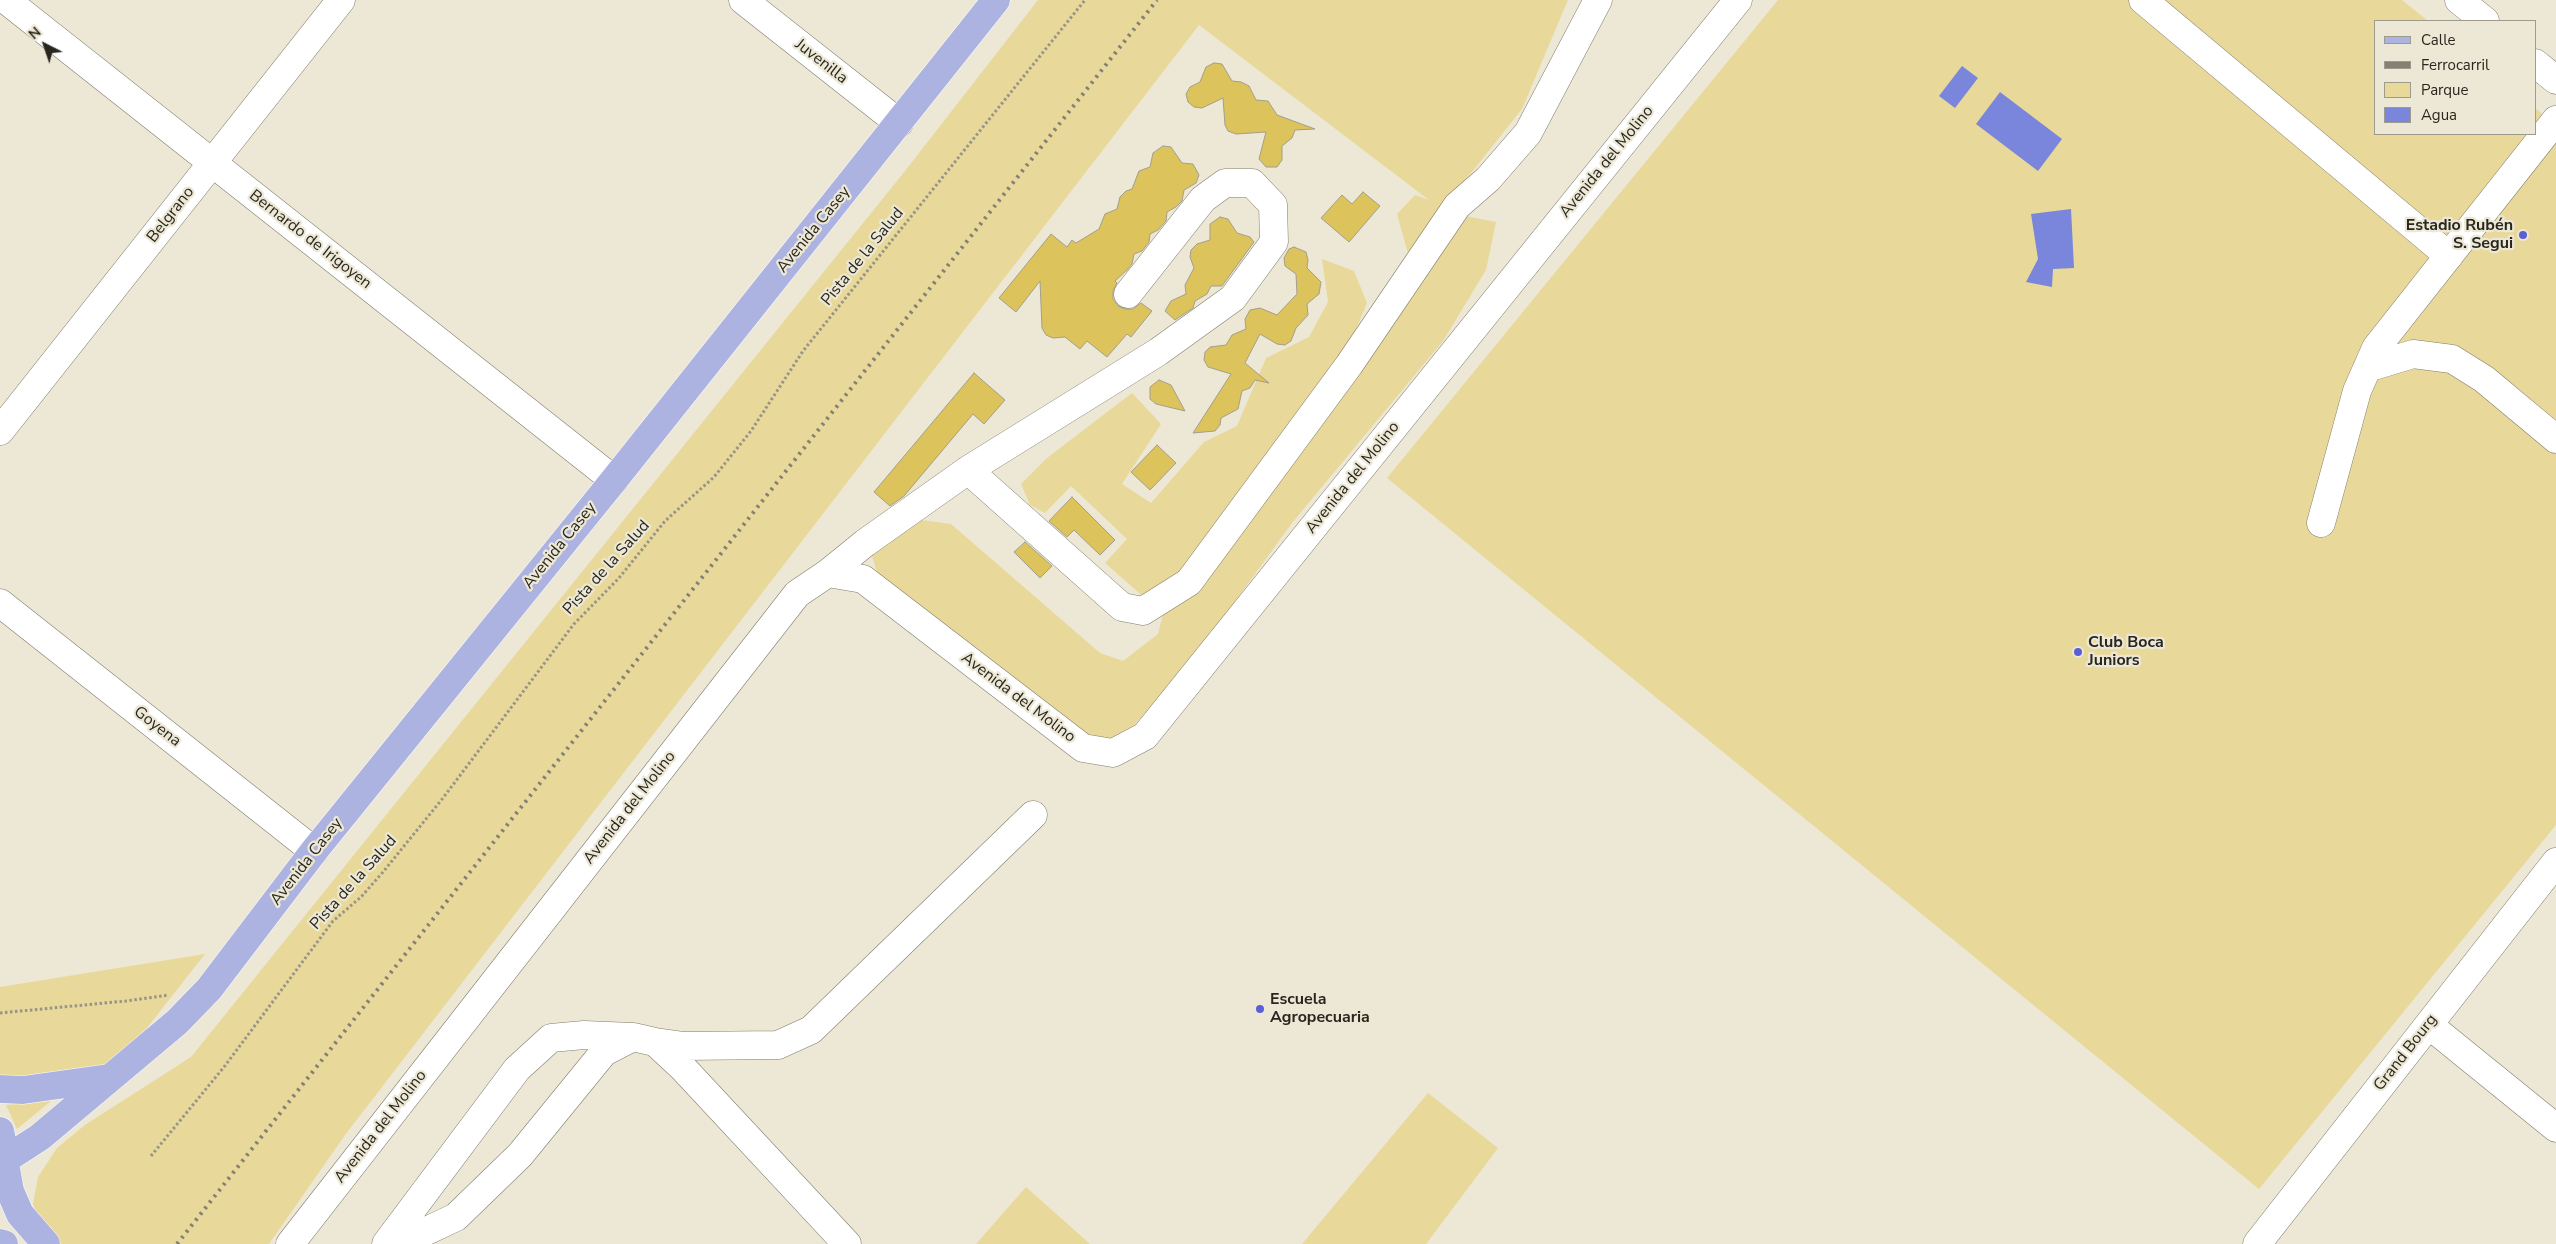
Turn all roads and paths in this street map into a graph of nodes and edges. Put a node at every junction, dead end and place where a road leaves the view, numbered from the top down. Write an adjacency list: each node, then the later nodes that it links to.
1 (6, 0): 15 (street, Bernardo de Irigoyen)
2 (341, 0): 15 (street, Belgrano)
3 (743, 0): 14 (street, Juvenilla)
4 (996, 0): 14 (main road, Avenida Casey)
5 (1085, 0): 37 (path, Pista de la Salud)
6 (1598, 0): 21 (street)
7 (1738, 0): 24 (street, Avenida del Molino)
8 (2143, 0): 16 (street)
9 (2459, 0): 10 (street)
10 (2484, 20)
11 (2536, 63): 12 (street)
12 (2556, 80)
13 (2556, 120): 16 (street)
14 (899, 123): 22 (main road, Avenida Casey)
15 (212, 163): 19 (street, Belgrano); 22 (street, Bernardo de Irigoyen)
16 (2449, 256): 18 (street)
17 (1128, 294): 21 (street)
18 (2367, 368): 20 (street); 23 (street)
19 (0, 431)
20 (2556, 439)
21 (968, 470): 24 (street)
22 (614, 480): 27 (main road, Avenida Casey)
23 (2321, 522)
24 (828, 573): 40 (street, Avenida del Molino)
25 (0, 603): 27 (street, Goyena)
26 (1033, 815): 32 (street)
27 (314, 851): 33 (main road, Avenida Casey)
28 (2556, 862): 31 (street, Grand Bourg)
29 (172, 994): 30 (path)
30 (0, 1013)
31 (2429, 1025): 35 (street); 44 (street, Grand Bourg)
32 (644, 1039): 41 (street); 42 (street); 43 (street)
33 (109, 1078): 34 (main road); 38 (main road, Avenida Casey)
34 (0, 1089)
35 (2556, 1128)
36 (0, 1131): 38 (main road)
37 (151, 1156)
38 (4, 1173): 39 (main road)
39 (46, 1244)
40 (290, 1244)
41 (386, 1244)
42 (399, 1244)
43 (847, 1244)
44 (2257, 1244)

